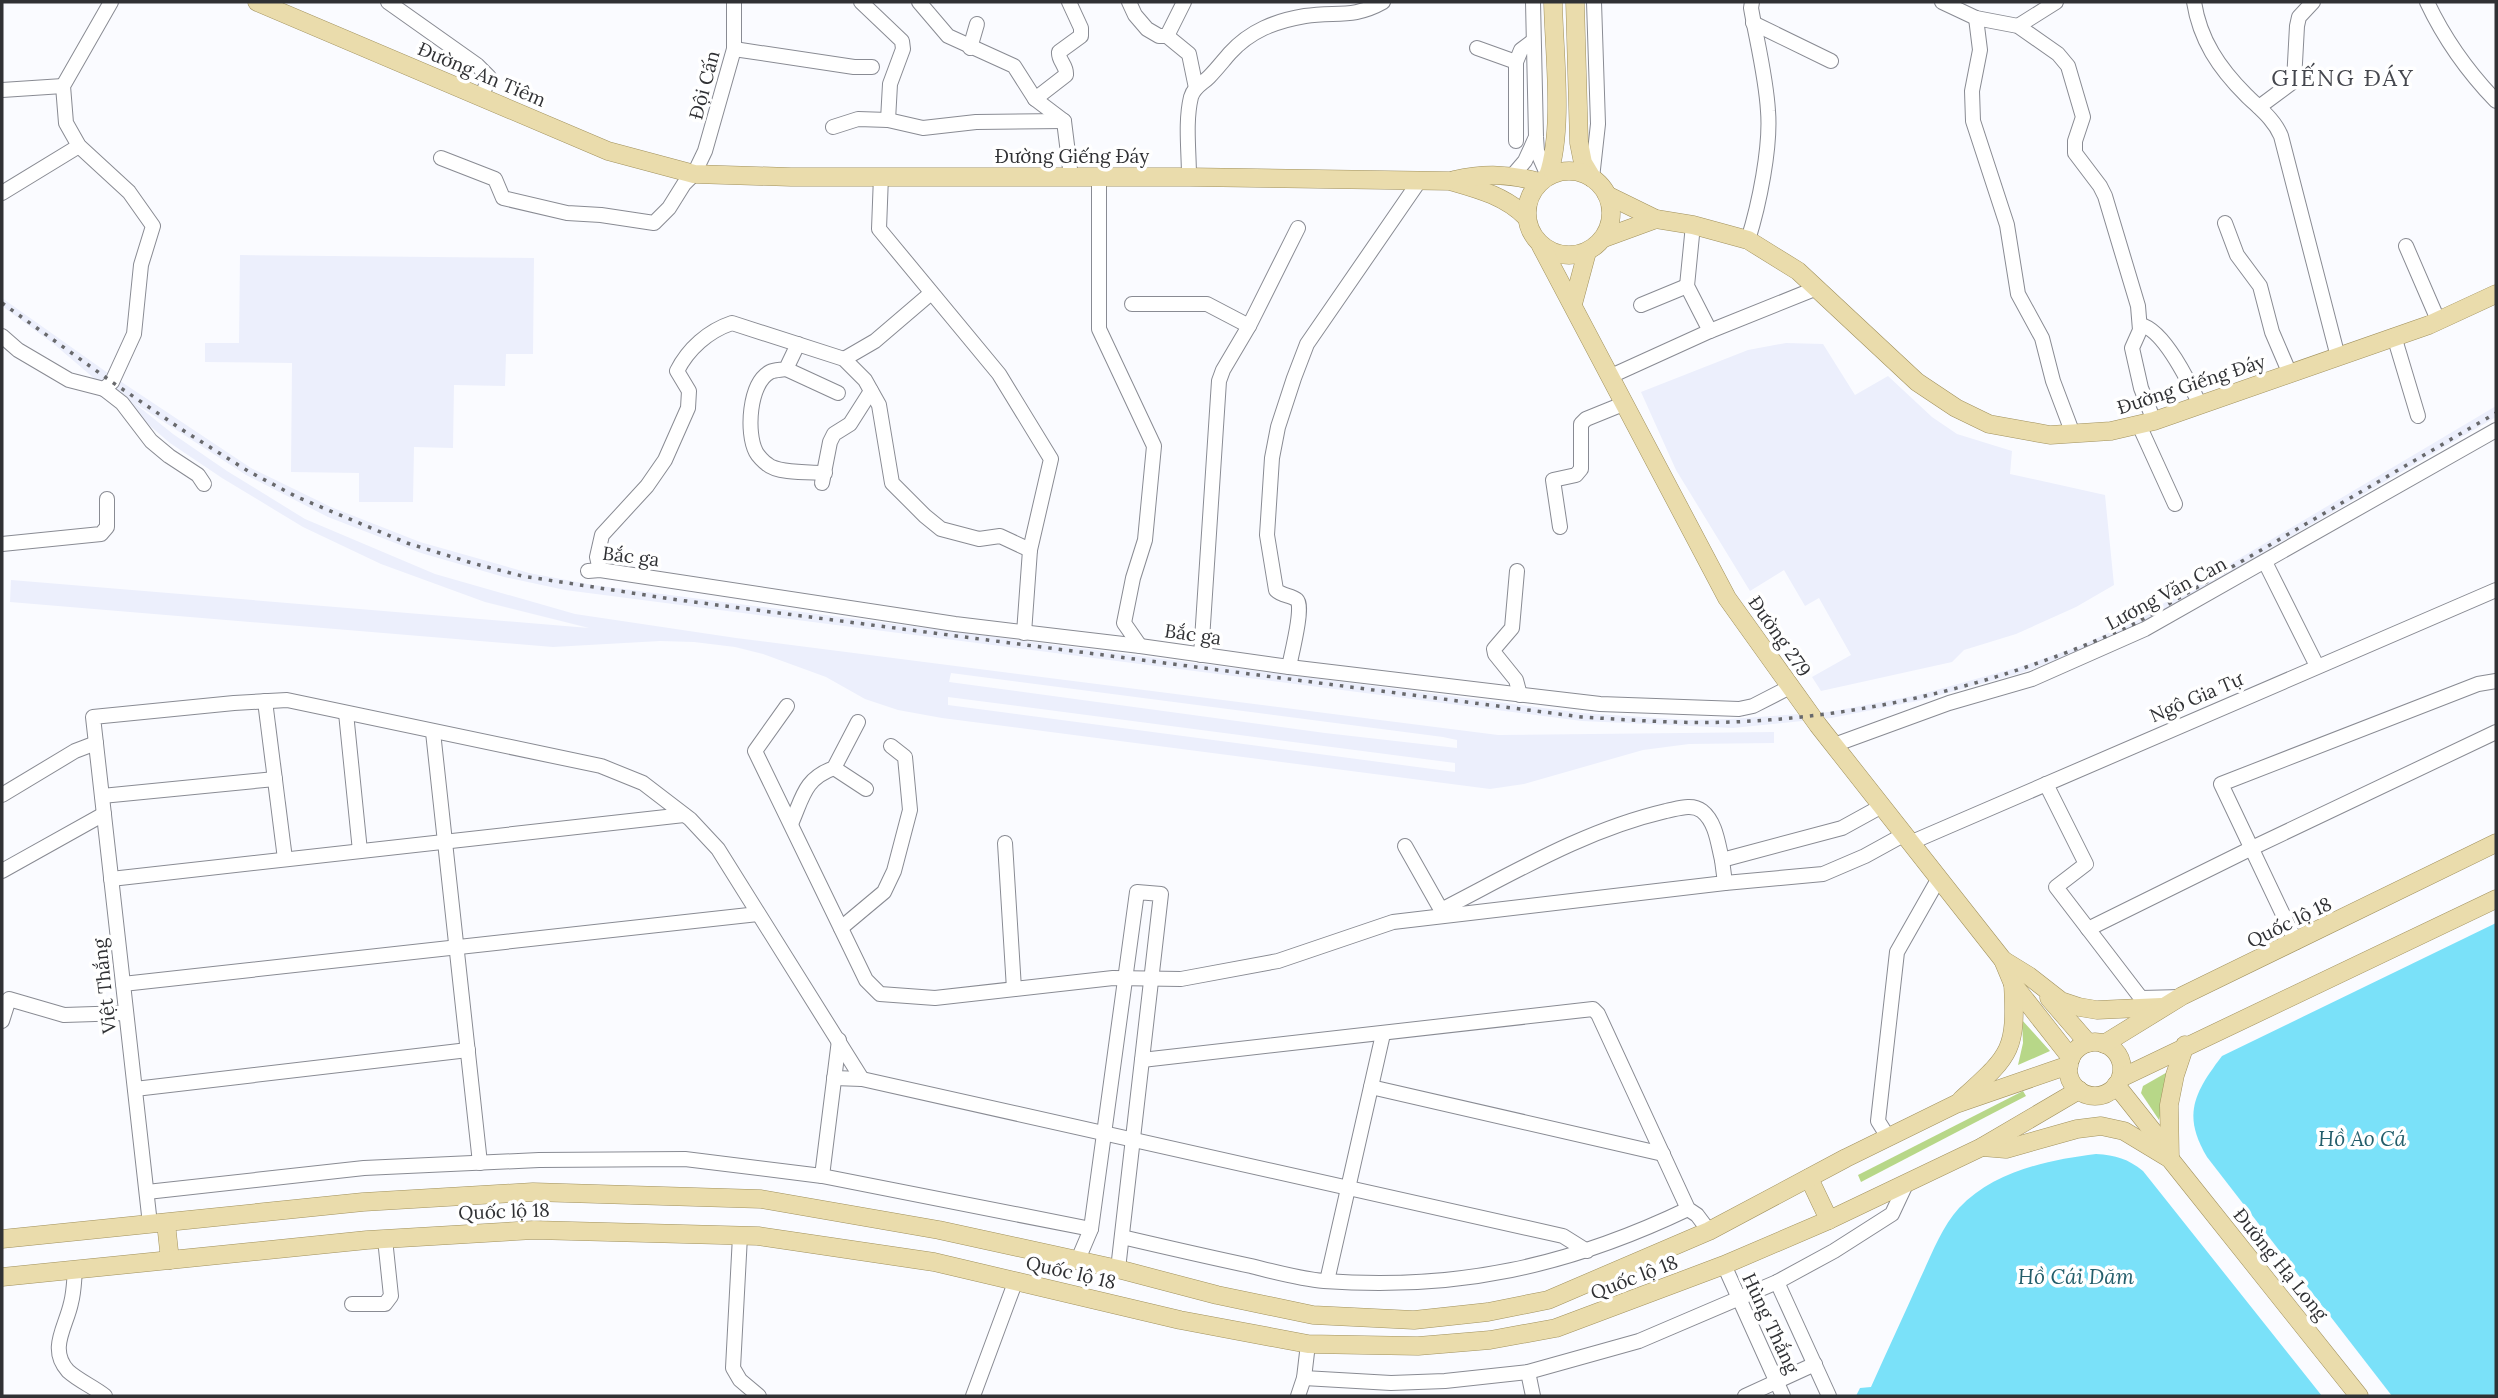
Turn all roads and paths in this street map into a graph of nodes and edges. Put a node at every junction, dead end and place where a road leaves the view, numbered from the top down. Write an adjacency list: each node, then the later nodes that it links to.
1 (111, 2): 33 (street)
2 (257, 2): 36 (main road, Đường An Tiêm)
3 (388, 2): 36 (street)
4 (734, 2): 29 (street, Đội Cấn)
5 (861, 2): 40 (street)
6 (1069, 2): 37 (street)
7 (1129, 2): 25 (street)
8 (1184, 2): 25 (street)
9 (1382, 2): 34 (street)
10 (1533, 2): 26 (street)
11 (1553, 2): 48 (main road)
12 (1576, 2): 54 (main road)
13 (1594, 2): 54 (street)
14 (1752, 2): 22 (street)
15 (1942, 2): 21 (street)
16 (2056, 2): 24 (street)
17 (2194, 2): 39 (street)
18 (2313, 2): 39 (street)
19 (2427, 2): 38 (street)
20 (921, 3): 27 (street)
21 (1976, 18): 24 (street); 96 (street)
22 (1754, 23): 30 (street); 65 (street)
23 (977, 24): 27 (street)
24 (2018, 26): 77 (street)
25 (1167, 36): 34 (street)
26 (1533, 41): 31 (street); 43 (street)
27 (970, 48): 37 (street)
28 (1477, 48): 31 (street)
29 (734, 49): 32 (street); 47 (street, Đội Cấn)
30 (1831, 61)
31 (1516, 62): 44 (street)
32 (872, 67)
33 (63, 86): 35 (street); 45 (street)
34 (1196, 88): 53 (street)
35 (2, 90)
36 (482, 96): 47 (main road, Đường An Tiêm)
37 (1035, 99): 41 (street)
38 (2496, 100)
39 (2259, 107): 83 (street)
40 (888, 120): 41 (street); 42 (street)
41 (1064, 121): 51 (street)
42 (833, 127)
43 (1536, 137): 48 (street); 49 (street)
44 (1516, 141)
45 (79, 146): 57 (street); 88 (street)
46 (441, 158): 47 (street, Đội Cấn)
47 (694, 174): 50 (main road, Đường Giếng Đáy)
48 (1543, 174): 49 (main road, Đường Giếng Đáy); 54 (main road); 59 (main road)
49 (1513, 175): 56 (main road, Đường Giếng Đáy)
50 (881, 176): 51 (main road, Đường Giếng Đáy); 71 (street)
51 (1071, 177): 52 (main road, Đường Giếng Đáy)
52 (1099, 177): 53 (main road, Đường Giếng Đáy); 107 (street)
53 (1189, 177): 55 (main road, Đường Giếng Đáy)
54 (1592, 178): 58 (main road)
55 (1420, 180): 56 (main road, Đường Giếng Đáy); 110 (street)
56 (1450, 181): 59 (main road, Đường Giếng Đáy)
57 (2, 193)
58 (1607, 195): 60 (main road, Đường Giếng Đáy); 64 (main road)
59 (1526, 217): 66 (main road)
60 (1656, 219): 62 (main road, Đường Giếng Đáy); 64 (main road, Đường Giếng Đáy)
61 (2225, 223): 86 (street)
62 (1693, 225): 65 (main road, Đường Giếng Đáy); 69 (street)
63 (1298, 228): 78 (street)
64 (1604, 238): 68 (main road)
65 (1748, 240): 70 (main road, Đường Giếng Đáy)
66 (1541, 246): 68 (main road); 74 (main road, Đường 279)
67 (2406, 246): 76 (street)
68 (1587, 252): 74 (main road)
69 (1687, 286): 75 (street); 79 (street)
70 (1817, 288): 79 (street); 96 (main road, Đường Giếng Đáy)
71 (930, 294): 84 (street); 102 (street)
72 (2496, 294): 76 (main road, Đường Giếng Đáy)
73 (1132, 304): 78 (street)
74 (1573, 304): 87 (main road, Đường 279)
75 (1641, 305)
76 (2438, 320): 81 (main road, Đường Giếng Đáy)
77 (2140, 325): 92 (street); 94 (street)
78 (1249, 326): 108 (street)
79 (1710, 331): 87 (street)
80 (2, 337): 88 (street)
81 (2394, 337): 83 (main road, Đường Giếng Đáy); 93 (street)
82 (798, 344): 84 (street); 85 (street); 106 (street, Bắc ga)
83 (2338, 357): 86 (main road, Đường Giếng Đáy)
84 (844, 359): 89 (street)
85 (786, 369): 89 (street); 90 (street)
86 (2290, 374): 92 (main road, Đường Giếng Đáy)
87 (1611, 376): 91 (main road, Đường 279)
88 (104, 389): 97 (street)
89 (871, 391): 102 (street)
90 (838, 393)
91 (1623, 404): 100 (street); 112 (main road, Đường 279)
92 (2200, 405): 94 (main road, Đường Giếng Đáy)
93 (2418, 416)
94 (2147, 423): 96 (main road, Đường Giếng Đáy); 99 (street)
95 (2496, 430): 103 (street, Lương Văn Can)
96 (2073, 434)
97 (204, 484)
98 (107, 499): 101 (street)
99 (2175, 504)
100 (1560, 527)
101 (2, 544)
102 (1030, 550): 106 (street)
103 (2265, 562): 109 (street); 121 (street, Lương Văn Can)
104 (1517, 570): 113 (street)
105 (2496, 590): 109 (street, Ngô Gia Tự)
106 (1024, 633): 107 (street, Bắc ga)
107 (1140, 646): 108 (street, Bắc ga)
108 (1201, 655): 110 (street, Bắc ga)
109 (2317, 666): 125 (street, Ngô Gia Tự)
110 (1289, 667): 113 (street, Bắc ga)
111 (2496, 681): 138 (street)
112 (1790, 687): 113 (street, Bắc ga); 121 (main road, Đường 279)
113 (1520, 695)
114 (264, 701): 116 (street); 120 (street, Việt Thắng); 124 (street)
115 (787, 706): 132 (street)
116 (345, 713): 118 (street); 139 (street)
117 (858, 722): 123 (street)
118 (433, 732): 131 (street); 134 (street)
119 (2496, 733): 138 (street)
120 (96, 743): 127 (street); 128 (street, Việt Thắng)
121 (1834, 745): 129 (main road, Đường 279)
122 (891, 746): 149 (street)
123 (834, 768): 126 (street); 132 (street)
124 (275, 779): 128 (street); 140 (street)
125 (2046, 784): 133 (street, Ngô Gia Tự); 150 (street)
126 (866, 789)
127 (3, 791)
128 (102, 796): 130 (street, Việt Thắng)
129 (1882, 806): 133 (main road, Đường 279); 141 (street)
130 (104, 814): 142 (street); 144 (street, Việt Thắng)
131 (684, 815): 134 (street); 148 (street)
132 (791, 824): 149 (street)
133 (1908, 838): 143 (main road, Đường 279); 145 (street, Ngô Gia Tự)
134 (445, 841): 139 (street); 152 (street)
135 (1005, 842): 157 (street)
136 (2496, 843): 151 (main road, Quốc lộ 18)
137 (1405, 846): 147 (street)
138 (2252, 848): 150 (street); 151 (street)
139 (360, 851): 140 (street)
140 (285, 859): 144 (street)
141 (1722, 860): 145 (street); 147 (street)
142 (2, 871)
143 (1939, 878): 155 (main road, Đường 279); 177 (street)
144 (111, 879): 156 (street, Việt Thắng)
145 (1726, 883): 147 (street, Ngô Gia Tự)
146 (2496, 899): 165 (main road)
147 (1442, 912): 154 (street, Ngô Gia Tự)
148 (758, 914): 152 (street); 163 (street)
149 (841, 928): 157 (street, Ngô Gia Tự)
150 (2088, 929): 158 (street)
151 (2296, 942): 158 (main road, Quốc lộ 18)
152 (457, 948): 156 (street); 166 (street)
153 (1126, 978): 154 (street, Ngô Gia Tự); 154 (street); 157 (street, Ngô Gia Tự); 176 (street)
154 (1152, 978): 167 (street)
155 (2021, 980): 159 (main road); 164 (main road); 168 (main road); 175 (main road)
156 (123, 984): 160 (street, Việt Thắng)
157 (1014, 989)
158 (2182, 996): 159 (main road, Quốc lộ 18)
159 (2164, 1007): 164 (main road, Quốc lộ 18)
160 (127, 1013): 161 (street); 173 (street, Việt Thắng)
161 (2, 1021)
162 (1383, 1034): 167 (street); 172 (street); 180 (street)
163 (839, 1040): 169 (street); 170 (street)
164 (2096, 1043): 168 (main road); 171 (main road)
165 (2186, 1045): 171 (main road); 181 (main road)
166 (468, 1050): 173 (street); 182 (street)
167 (1142, 1060): 178 (street)
168 (2070, 1061): 174 (main road); 175 (main road, Quốc lộ 18)
169 (834, 1078): 170 (street); 183 (street)
170 (862, 1079): 176 (street)
171 (2116, 1085): 174 (main road); 181 (main road, Đường Hạ Long)
172 (1371, 1087): 180 (street); 186 (street)
173 (135, 1088): 187 (street, Việt Thắng)
174 (2079, 1090): 179 (main road, Quốc lộ 18)
175 (1956, 1104): 177 (main road, Quốc lộ 18)
176 (1104, 1134): 178 (street); 191 (street)
177 (1888, 1137): 184 (main road, Quốc lộ 18)
178 (1133, 1141): 186 (street); 194 (street)
179 (1982, 1147): 181 (main road); 185 (main road, Quốc lộ 18)
180 (1663, 1154): 188 (street)
181 (2170, 1158): 222 (main road, Đường Hạ Long)
182 (480, 1163): 183 (street); 187 (street)
183 (822, 1176): 191 (street)
184 (1809, 1178): 189 (main road); 192 (main road, Quốc lộ 18)
185 (1907, 1182): 189 (main road, Quốc lộ 18); 206 (street)
186 (1348, 1188): 197 (street); 205 (street)
187 (147, 1192): 190 (street, Việt Thắng)
188 (1688, 1209): 192 (street); 197 (street)
189 (1829, 1220): 200 (main road, Quốc lộ 18)
190 (158, 1224): 196 (main road, Quốc lộ 18); 198 (main road); 199 (main road, Quốc lộ 18)
191 (1091, 1229): 199 (street)
192 (1709, 1231): 201 (main road, Quốc lộ 18)
193 (740, 1236): 195 (main road, Quốc lộ 18); 204 (main road, Quốc lộ 18); 216 (street)
194 (1122, 1237): 201 (street); 205 (street)
195 (385, 1238): 198 (main road, Quốc lộ 18); 209 (street)
196 (2, 1239)
197 (1587, 1251): 205 (street)
198 (170, 1260): 202 (main road, Quốc lộ 18)
199 (1077, 1262): 201 (main road, Quốc lộ 18); 207 (main road)
200 (1724, 1265): 208 (street, Hùng Thắng); 210 (main road, Quốc lộ 18)
201 (1118, 1269)
202 (75, 1270): 203 (main road, Quốc lộ 18); 215 (street)
203 (2, 1277)
204 (1016, 1280): 207 (main road, Quốc lộ 18); 217 (street)
205 (1327, 1281)
206 (1777, 1282): 208 (street); 211 (street)
207 (1070, 1293): 210 (main road, Quốc lộ 18)
208 (1737, 1299): 212 (street); 214 (street, Hùng Thắng)
209 (352, 1304)
210 (1308, 1344): 213 (street)
211 (1815, 1364): 214 (street); 221 (street)
212 (1528, 1372): 213 (street); 219 (street)
213 (1304, 1378): 218 (street)
214 (1780, 1390): 220 (street)
215 (105, 1396)
216 (759, 1396)
217 (973, 1396)
218 (1298, 1396)
219 (1533, 1396)
220 (1745, 1396)
221 (1829, 1396)
222 (2359, 1396)

